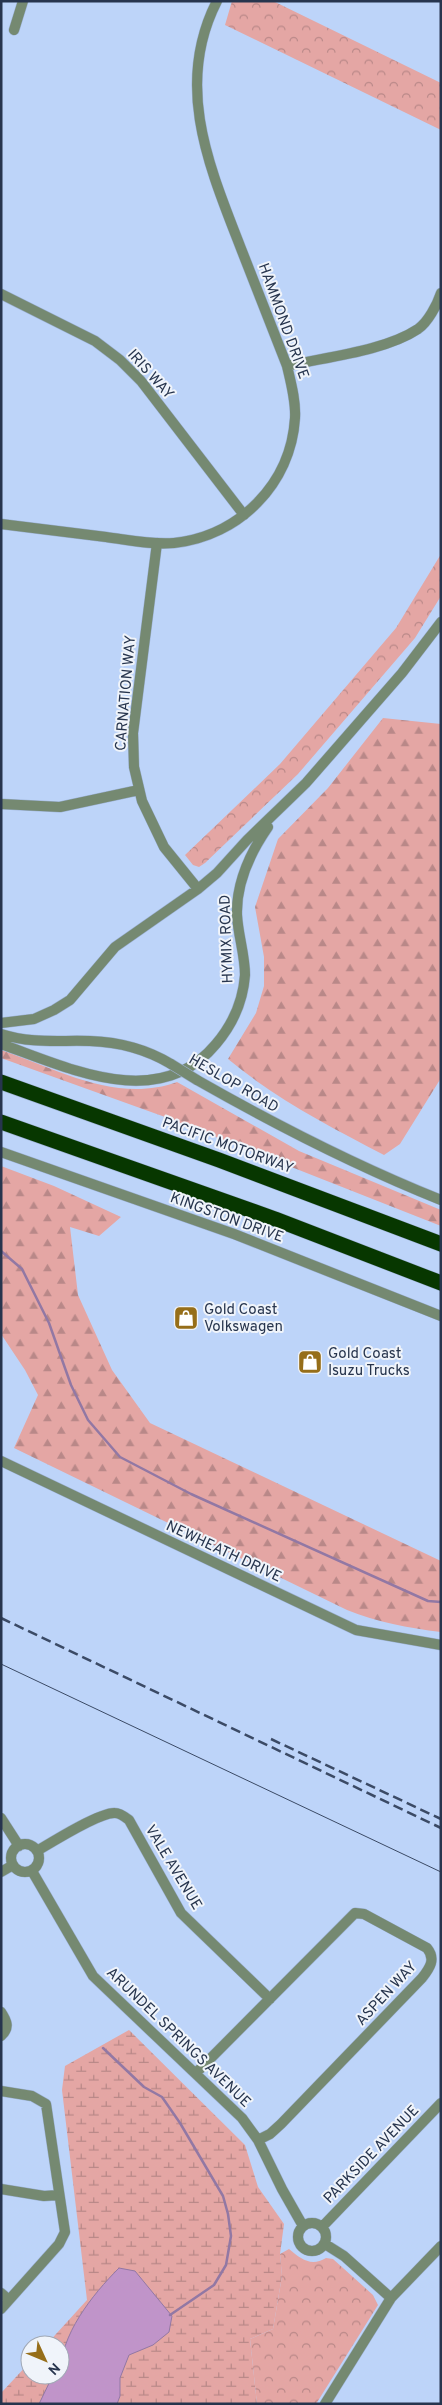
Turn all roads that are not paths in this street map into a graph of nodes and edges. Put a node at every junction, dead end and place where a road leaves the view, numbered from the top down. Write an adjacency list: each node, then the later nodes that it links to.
1 (23, 1): 3 (street)
2 (217, 1): 6 (street, HAMMOND DRIVE)
3 (14, 30)
4 (1, 294): 7 (street, IRIS WAY)
5 (441, 294): 6 (street)
6 (287, 366): 7 (street, HAMMOND DRIVE)
7 (244, 515): 9 (street, HAMMOND DRIVE)
8 (1, 524): 9 (street, HAMMOND DRIVE)
9 (157, 544): 11 (street, CARNATION WAY)
10 (441, 622): 13 (street, HYMIX ROAD)
11 (139, 790): 12 (street); 14 (street, CARNATION WAY)
12 (1, 804)
13 (277, 814): 14 (street, HYMIX ROAD); 17 (street, HYMIX ROAD)
14 (198, 889): 15 (street, HYMIX ROAD)
15 (1, 1023)
16 (1, 1034): 21 (street, HESLOP ROAD, bridge)
17 (1, 1044)
18 (1, 1082): 22 (highway, PACIFIC MOTORWAY)
19 (1, 1122): 23 (highway)
20 (1, 1152): 24 (street, KINGSTON DRIVE)
21 (441, 1200)
22 (441, 1244)
23 (441, 1283)
24 (441, 1316)
25 (1, 1461): 26 (street, NEWHEATH DRIVE)
26 (441, 1645)
27 (1, 1818): 28 (street)
28 (19, 1846): 29 (street); 30 (street)
29 (38, 1851): 31 (street); 33 (street, VALE AVENUE)
30 (13, 1865): 31 (street); 32 (street)
31 (32, 1870): 36 (street, ARUNDEL SPRINGS AVENUE)
32 (1, 1872)
33 (270, 1999): 36 (street, ASPEN WAY); 39 (street, ASPEN WAY)
34 (1, 2012): 35 (street)
35 (1, 2036)
36 (196, 2073): 39 (street, ARUNDEL SPRINGS AVENUE)
37 (1, 2092): 41 (street)
38 (441, 2103): 43 (street, PARKSIDE AVENUE)
39 (258, 2140): 42 (street, ARUNDEL SPRINGS AVENUE)
40 (1, 2189): 41 (street)
41 (59, 2195): 48 (street)
42 (303, 2226): 43 (street); 44 (street)
43 (322, 2227): 44 (street)
44 (325, 2244): 47 (street)
45 (441, 2246): 47 (street)
46 (1, 2292): 48 (street)
47 (391, 2298): 50 (street)
48 (10, 2300): 49 (street)
49 (1, 2309)
50 (325, 2404)

